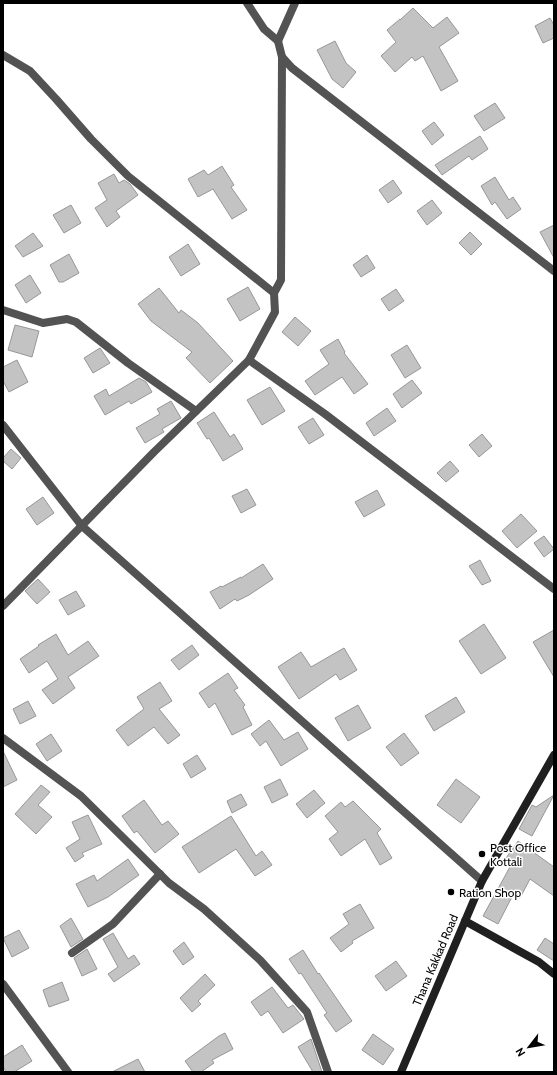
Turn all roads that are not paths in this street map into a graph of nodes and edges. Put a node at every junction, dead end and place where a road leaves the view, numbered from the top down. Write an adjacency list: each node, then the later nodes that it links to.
1 (247, 3): 3 (street)
2 (294, 3): 3 (street)
3 (278, 41): 5 (street)
4 (3, 55): 7 (street)
5 (282, 57): 6 (street); 7 (street)
6 (554, 271)
7 (274, 293): 9 (street)
8 (3, 310): 10 (street)
9 (249, 360): 10 (street); 13 (street)
10 (196, 412): 12 (street)
11 (3, 425): 12 (street)
12 (82, 526): 14 (street); 18 (street)
13 (554, 589)
14 (3, 606)
15 (3, 738): 17 (street)
16 (554, 755): 18 (main road, Thana Kakkad Road)
17 (160, 874): 20 (street); 24 (street)
18 (482, 881): 19 (main road, Thana Kakkad Road)
19 (465, 921): 21 (main road); 25 (main road, Thana Kakkad Road)
20 (72, 953)
21 (554, 974)
22 (3, 984): 23 (street)
23 (68, 1072)
24 (328, 1072)
25 (400, 1072)

